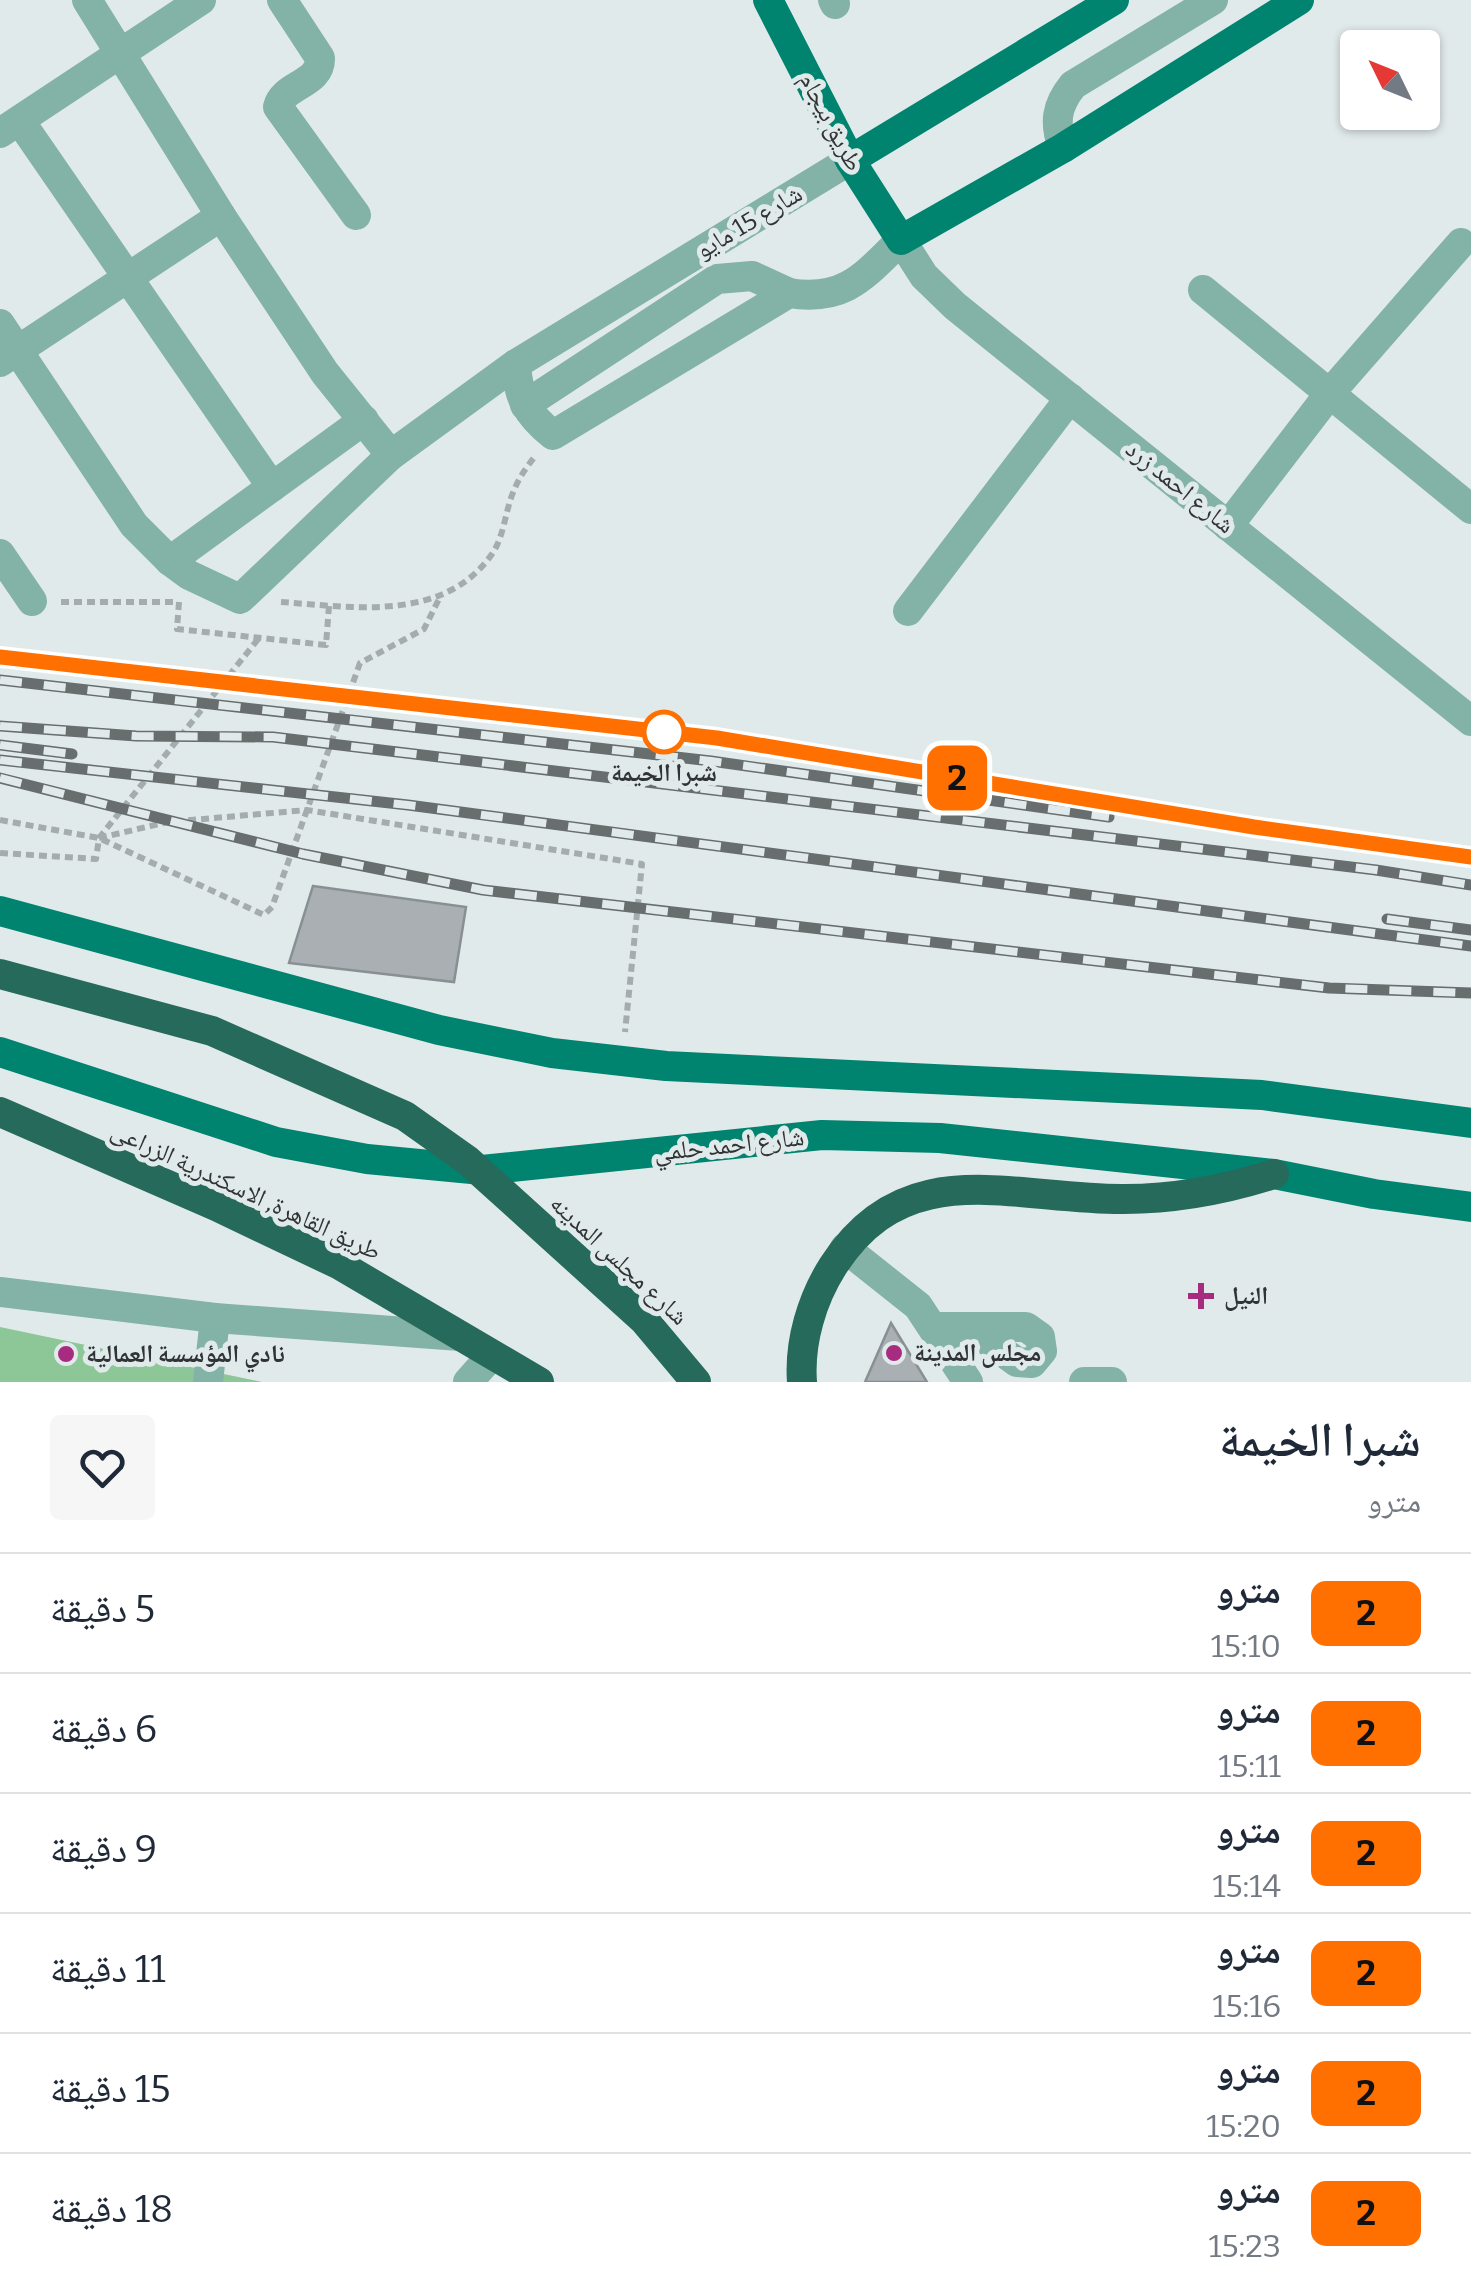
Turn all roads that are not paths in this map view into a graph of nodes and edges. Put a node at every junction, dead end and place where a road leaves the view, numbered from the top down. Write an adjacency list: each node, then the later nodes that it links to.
1 (86, 0): 8 (street)
2 (201, 0): 8 (street)
3 (282, 0): 12 (street)
4 (1114, 0): 11 (main road, شارع 15 مايو)
5 (1214, 0): 10 (street)
6 (1299, 0): 10 (main road)
7 (774, 2): 11 (main road, طريق بيجام)
8 (121, 54): 9 (street); 13 (street)
9 (10, 127): 16 (street)
10 (1063, 148): 14 (main road)
11 (850, 160): 14 (main road, طريق بيجام); 21 (street, شارع 15 مايو)
12 (356, 214)
13 (221, 216): 16 (street); 25 (street)
14 (900, 240): 18 (street); 23 (street, شارع احمد زرد)
15 (1462, 243): 22 (street)
16 (127, 278): 20 (street); 27 (street)
17 (1203, 290): 22 (street)
18 (789, 293): 24 (street); 24 (street)
19 (0, 324): 20 (street)
20 (9, 355): 31 (street)
21 (516, 364): 24 (street); 26 (street, شارع 15 مايو)
22 (1330, 394): 28 (street); 29 (street)
23 (1070, 398): 29 (street, شارع احمد زرد); 33 (street)
24 (525, 405)
25 (364, 420): 26 (street); 27 (street)
26 (391, 455): 31 (street, شارع 15 مايو)
27 (272, 486): 31 (street)
28 (1471, 509)
29 (1228, 526): 34 (street, شارع احمد زرد)
30 (0, 554): 32 (street)
31 (170, 561)
32 (32, 601)
33 (908, 611)
34 (1471, 721)
35 (0, 912): 39 (main road)
36 (0, 974): 52 (highway, شارع مجلس المدينه)
37 (0, 1052): 40 (main road, شارع احمد حلمي)
38 (7, 1117): 47 (highway, طريق القاهرة, الاسكندرية الزراعى)
39 (1471, 1123)
40 (1274, 1174): 41 (main road, شارع احمد حلمي); 42 (highway)
41 (1471, 1207)
42 (845, 1248): 45 (street); 53 (highway)
43 (0, 1292): 44 (street)
44 (214, 1318): 47 (street); 49 (street)
45 (934, 1327): 46 (street); 54 (street)
46 (970, 1328)
47 (460, 1336): 48 (highway)
48 (492, 1354): 50 (street); 51 (highway)
49 (208, 1382)
50 (468, 1382)
51 (539, 1382)
52 (696, 1382)
53 (802, 1382)
54 (968, 1382)
55 (1084, 1382): 56 (street)
56 (1112, 1382)

